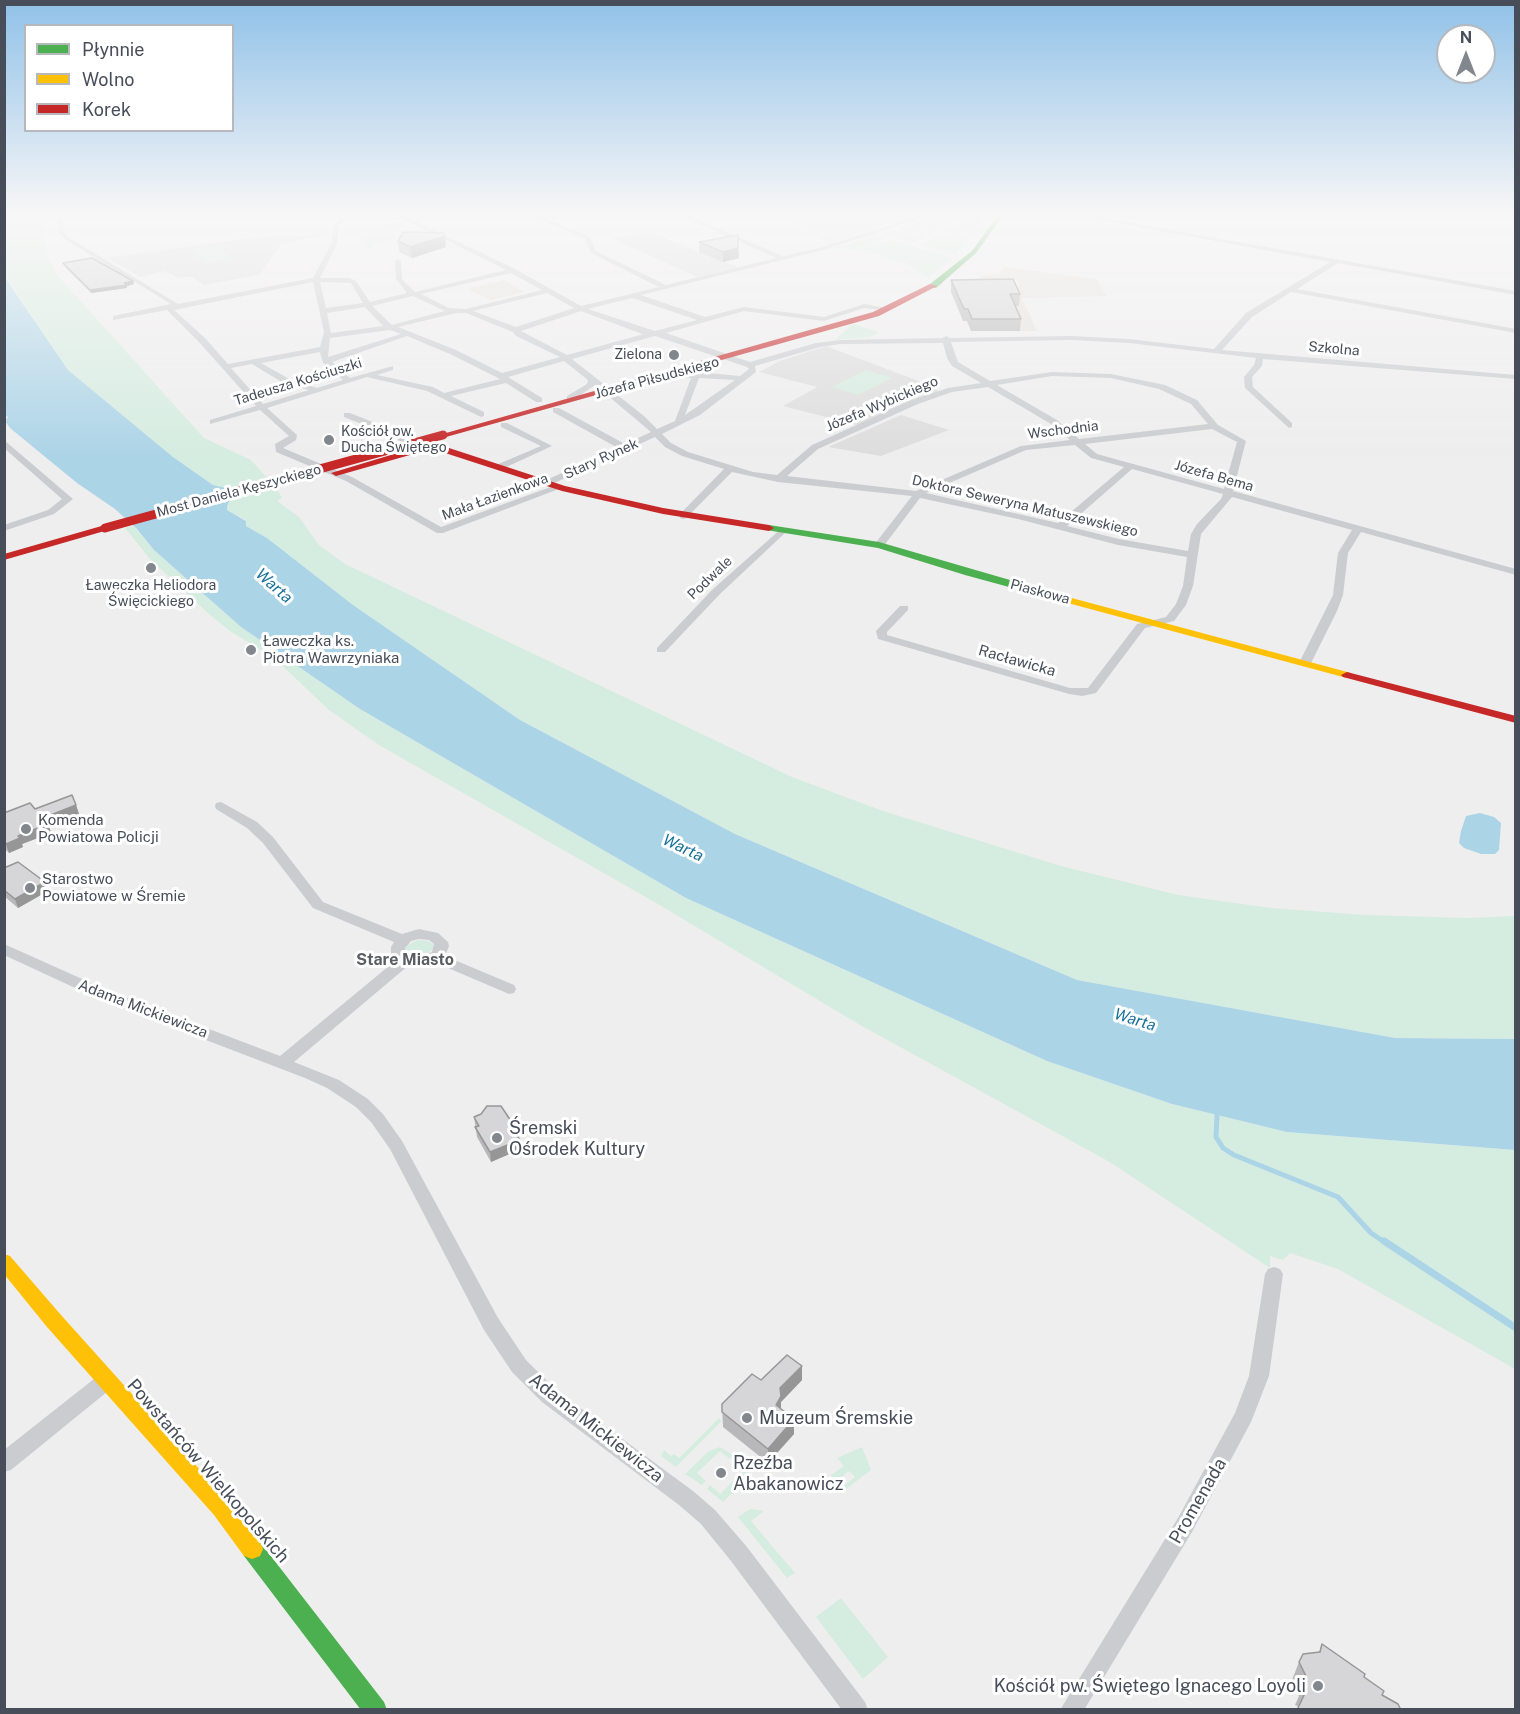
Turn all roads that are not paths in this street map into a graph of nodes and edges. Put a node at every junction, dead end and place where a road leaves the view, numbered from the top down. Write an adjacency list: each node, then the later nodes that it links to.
1 (164, 296): 16 (street)
2 (229, 296): 16 (street)
3 (320, 296): 19 (street)
4 (362, 296): 15 (street)
5 (405, 296): 15 (street)
6 (418, 296): 20 (street)
7 (524, 296): 21 (street)
8 (556, 296): 18 (street)
9 (628, 296): 18 (street)
10 (635, 296): 23 (street)
11 (906, 296): 17 (street, Józefa Piłsudskiego)
12 (915, 296): 24 (street, Józefa Piłsudskiego)
13 (1281, 296): 33 (street)
14 (1324, 296): 27 (street)
15 (367, 305): 19 (street); 25 (street)
16 (172, 307): 22 (street); 40 (street)
17 (882, 308): 23 (street); 24 (street, Józefa Piłsudskiego)
18 (581, 309): 26 (street); 29 (street)
19 (323, 311): 30 (street)
20 (454, 311): 21 (street); 25 (street)
21 (467, 311): 26 (street, Doktora Seweryna Matuszewskiego)
22 (116, 318)
23 (706, 320): 29 (street)
24 (844, 323): 35 (street, Józefa Piłsudskiego)
25 (391, 327): 28 (street); 30 (street)
26 (516, 330): 36 (street, Doktora Seweryna Matuszewskiego)
27 (1515, 331)
28 (407, 334): 37 (street); 46 (street)
29 (656, 334): 35 (street); 36 (street)
30 (327, 336): 32 (street)
31 (946, 339): 33 (street, Szkolna); 39 (street, Szkolna); 50 (street, Józefa Bema)
32 (323, 350): 37 (street); 38 (street)
33 (1216, 352): 34 (street, Szkolna)
34 (1260, 356): 45 (street, Szkolna); 63 (street)
35 (725, 357): 39 (street); 42 (street, Józefa Piłsudskiego); 52 (street, Józefa Piłsudskiego)
36 (566, 358): 46 (street); 49 (street, Doktora Seweryna Matuszewskiego)
37 (326, 360): 48 (street)
38 (254, 362): 40 (street); 51 (street)
39 (750, 365): 47 (street, Stary Rynek)
40 (225, 367): 56 (street)
41 (390, 368): 44 (street, Tadeusza Kościuszki)
42 (672, 374): 43 (street); 52 (street, Józefa Piłsudskiego)
43 (696, 374): 47 (street); 60 (street)
44 (365, 375): 48 (street, Tadeusza Kościuszki); 53 (street)
45 (1515, 377)
46 (503, 378): 53 (street); 55 (street)
47 (740, 378): 60 (street, Stary Rynek)
48 (348, 380): 51 (street, Tadeusza Kościuszki)
49 (592, 380): 52 (street, Doktora Seweryna Matuszewskiego); 54 (street)
50 (988, 383): 64 (street, Józefa Wybickiego); 67 (street, Józefa Bema); 77 (street, Józefa Wybickiego)
51 (317, 390): 56 (street, Tadeusza Kościuszki)
52 (606, 390): 54 (street, Józefa Piłsudskiego); 55 (street, Józefa Piłsudskiego); 65 (street, Doktora Seweryna Matuszewskiego)
53 (445, 395): 58 (street)
54 (570, 398): 55 (street, Józefa Piłsudskiego)
55 (539, 404): 66 (street, Józefa Piłsudskiego)
56 (262, 408): 61 (street, Tadeusza Kościuszki); 76 (street)
57 (556, 410): 70 (street)
58 (481, 414)
59 (347, 415): 71 (street)
60 (680, 421): 65 (street, Stary Rynek)
61 (213, 422)
62 (504, 424): 73 (street)
63 (1289, 425)
64 (1214, 426): 67 (street, Wschodnia); 80 (street, Józefa Wybickiego)
65 (655, 434): 70 (street, Stary Rynek); 75 (street, Doktora Seweryna Matuszewskiego)
66 (443, 435): 87 (street, Most Daniela Kęszyckiego, bridge)
67 (1077, 441): 69 (street, Wschodnia); 72 (street, Józefa Bema)
68 (4, 443): 83 (street)
69 (1054, 444): 72 (street); 79 (street, Wschodnia)
70 (625, 448): 78 (street, Stary Rynek)
71 (421, 449): 73 (street, Stary Rynek); 76 (street)
72 (1089, 453): 74 (street, Józefa Bema)
73 (496, 466): 78 (street, Stary Rynek)
74 (1129, 467): 80 (street, Józefa Bema); 82 (street)
75 (729, 469): 77 (street, Doktora Seweryna Matuszewskiego); 81 (street)
76 (336, 473): 78 (street, Mała Łazienkowa)
77 (778, 480): 79 (street, Doktora Seweryna Matuszewskiego)
78 (553, 485): 81 (street, Piaskowa)
79 (916, 494): 82 (street, Doktora Seweryna Matuszewskiego); 86 (street)
80 (1228, 495): 84 (street, Józefa Bema); 88 (street, Józefa Wybickiego)
81 (683, 516): 85 (street, Piaskowa)
82 (1059, 527): 88 (street, Doktora Seweryna Matuszewskiego)
83 (4, 528)
84 (1358, 529): 91 (street, Józefa Bema); 95 (street)
85 (782, 531): 86 (street, Piaskowa); 94 (street, Podwale)
86 (879, 545): 93 (street, Piaskowa)
87 (31, 551): 89 (street); 90 (street)
88 (1192, 555): 93 (street, Józefa Wybickiego)
89 (4, 557)
90 (4, 563)
91 (1515, 572)
92 (904, 608): 93 (street, Racławicka)
93 (1154, 622): 95 (street, Piaskowa)
94 (661, 650)
95 (1305, 663): 96 (street, Piaskowa)
96 (1515, 720)
97 (221, 806): 98 (street)
98 (403, 940): 100 (street); 101 (street)
99 (4, 949): 103 (street, Adama Mickiewicza)
100 (435, 957): 101 (street); 102 (street)
101 (405, 961): 103 (street)
102 (508, 989)
103 (284, 1063): 109 (street, Adama Mickiewicza)
104 (4, 1261): 106 (street, Powstańców Wielkopolskich)
105 (1274, 1274): 110 (street, Promenada)
106 (106, 1381): 107 (street); 108 (street, Powstańców Wielkopolskich)
107 (4, 1462)
108 (376, 1710)
109 (857, 1710)
110 (1071, 1710)

